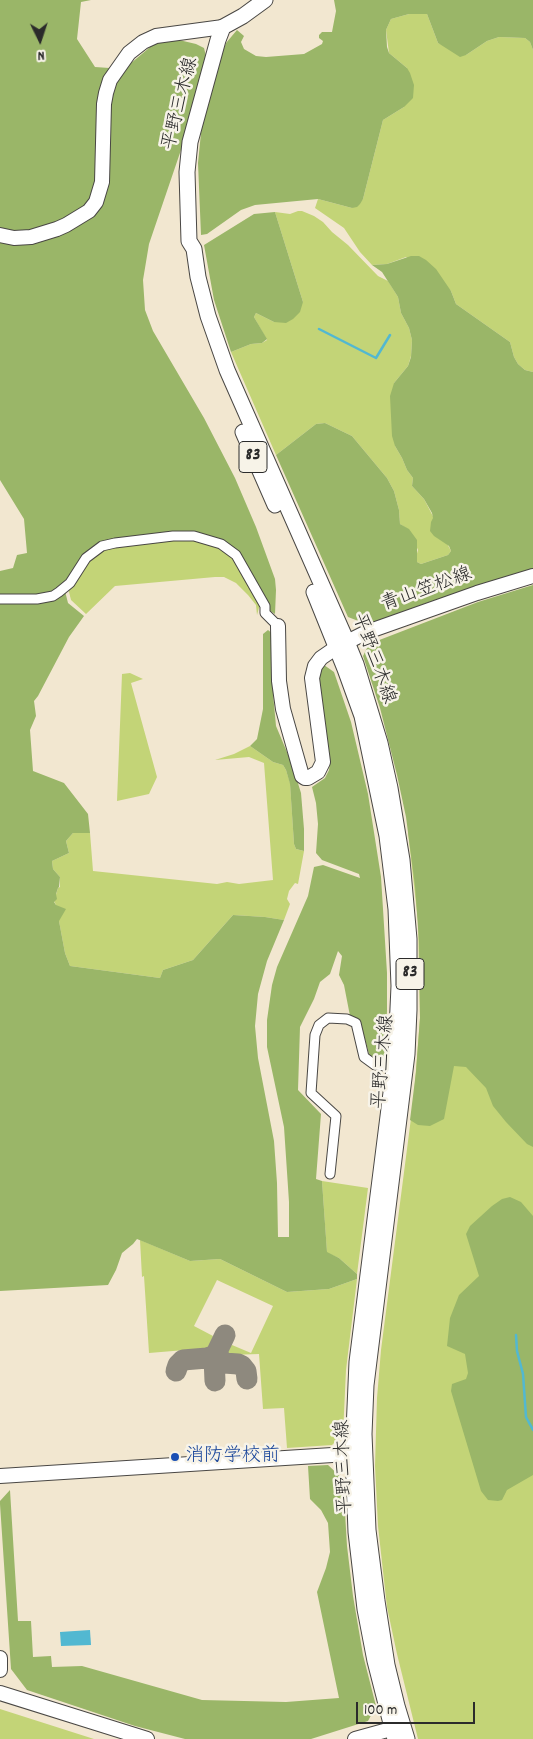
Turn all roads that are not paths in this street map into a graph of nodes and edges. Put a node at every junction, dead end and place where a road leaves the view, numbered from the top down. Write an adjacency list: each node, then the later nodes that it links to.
1 (265, 0): 2 (main road)
2 (223, 27): 3 (street); 7 (main road, 平野三木線 / 83)
3 (0, 235)
4 (533, 576): 7 (street, 青山笠松線)
5 (0, 599): 6 (street)
6 (278, 626): 7 (street, 青山笠松線)
7 (342, 645): 8 (main road, 平野三木線 / 83); 10 (main road, 平野三木線 / 83)
8 (395, 1067): 9 (street); 10 (main road, 平野三木線 / 83)
9 (330, 1174)
10 (359, 1453): 11 (street); 15 (main road, 平野三木線 / 83)
11 (0, 1476)
12 (0, 1658): 13 (street)
13 (0, 1670)
14 (0, 1693): 16 (street)
15 (399, 1733): 17 (street)
16 (147, 1739)
17 (355, 1739)

